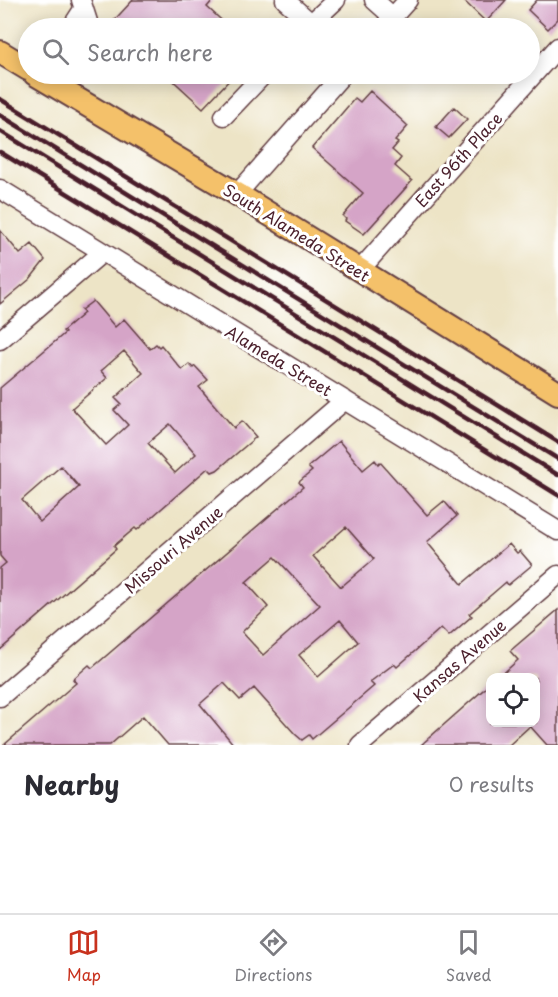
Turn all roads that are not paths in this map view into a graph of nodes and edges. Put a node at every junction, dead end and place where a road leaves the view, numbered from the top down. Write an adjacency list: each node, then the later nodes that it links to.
1 (285, 0): 5 (street)
2 (336, 0): 6 (street)
3 (374, 0): 7 (street)
4 (408, 0): 8 (street)
5 (302, 18)
6 (317, 18)
7 (385, 18)
8 (392, 18)
9 (558, 47): 12 (street, East 96th Place)
10 (0, 52): 11 (main road, South Alameda Street)
11 (18, 61)
12 (540, 67)
13 (61, 84): 19 (main road, South Alameda Street)
14 (255, 84): 17 (street)
15 (334, 84): 19 (street)
16 (525, 84): 21 (street, East 96th Place)
17 (224, 117)
18 (0, 189): 20 (street, Alameda Street)
19 (237, 194): 21 (main road, South Alameda Street)
20 (102, 252): 22 (street); 24 (street, Alameda Street)
21 (358, 271): 23 (main road, South Alameda Street)
22 (0, 340)
23 (558, 393)
24 (345, 400): 25 (street, Alameda Street); 27 (street, Missouri Avenue)
25 (558, 531)
26 (558, 574): 28 (street, Kansas Avenue)
27 (0, 697)
28 (360, 745)

